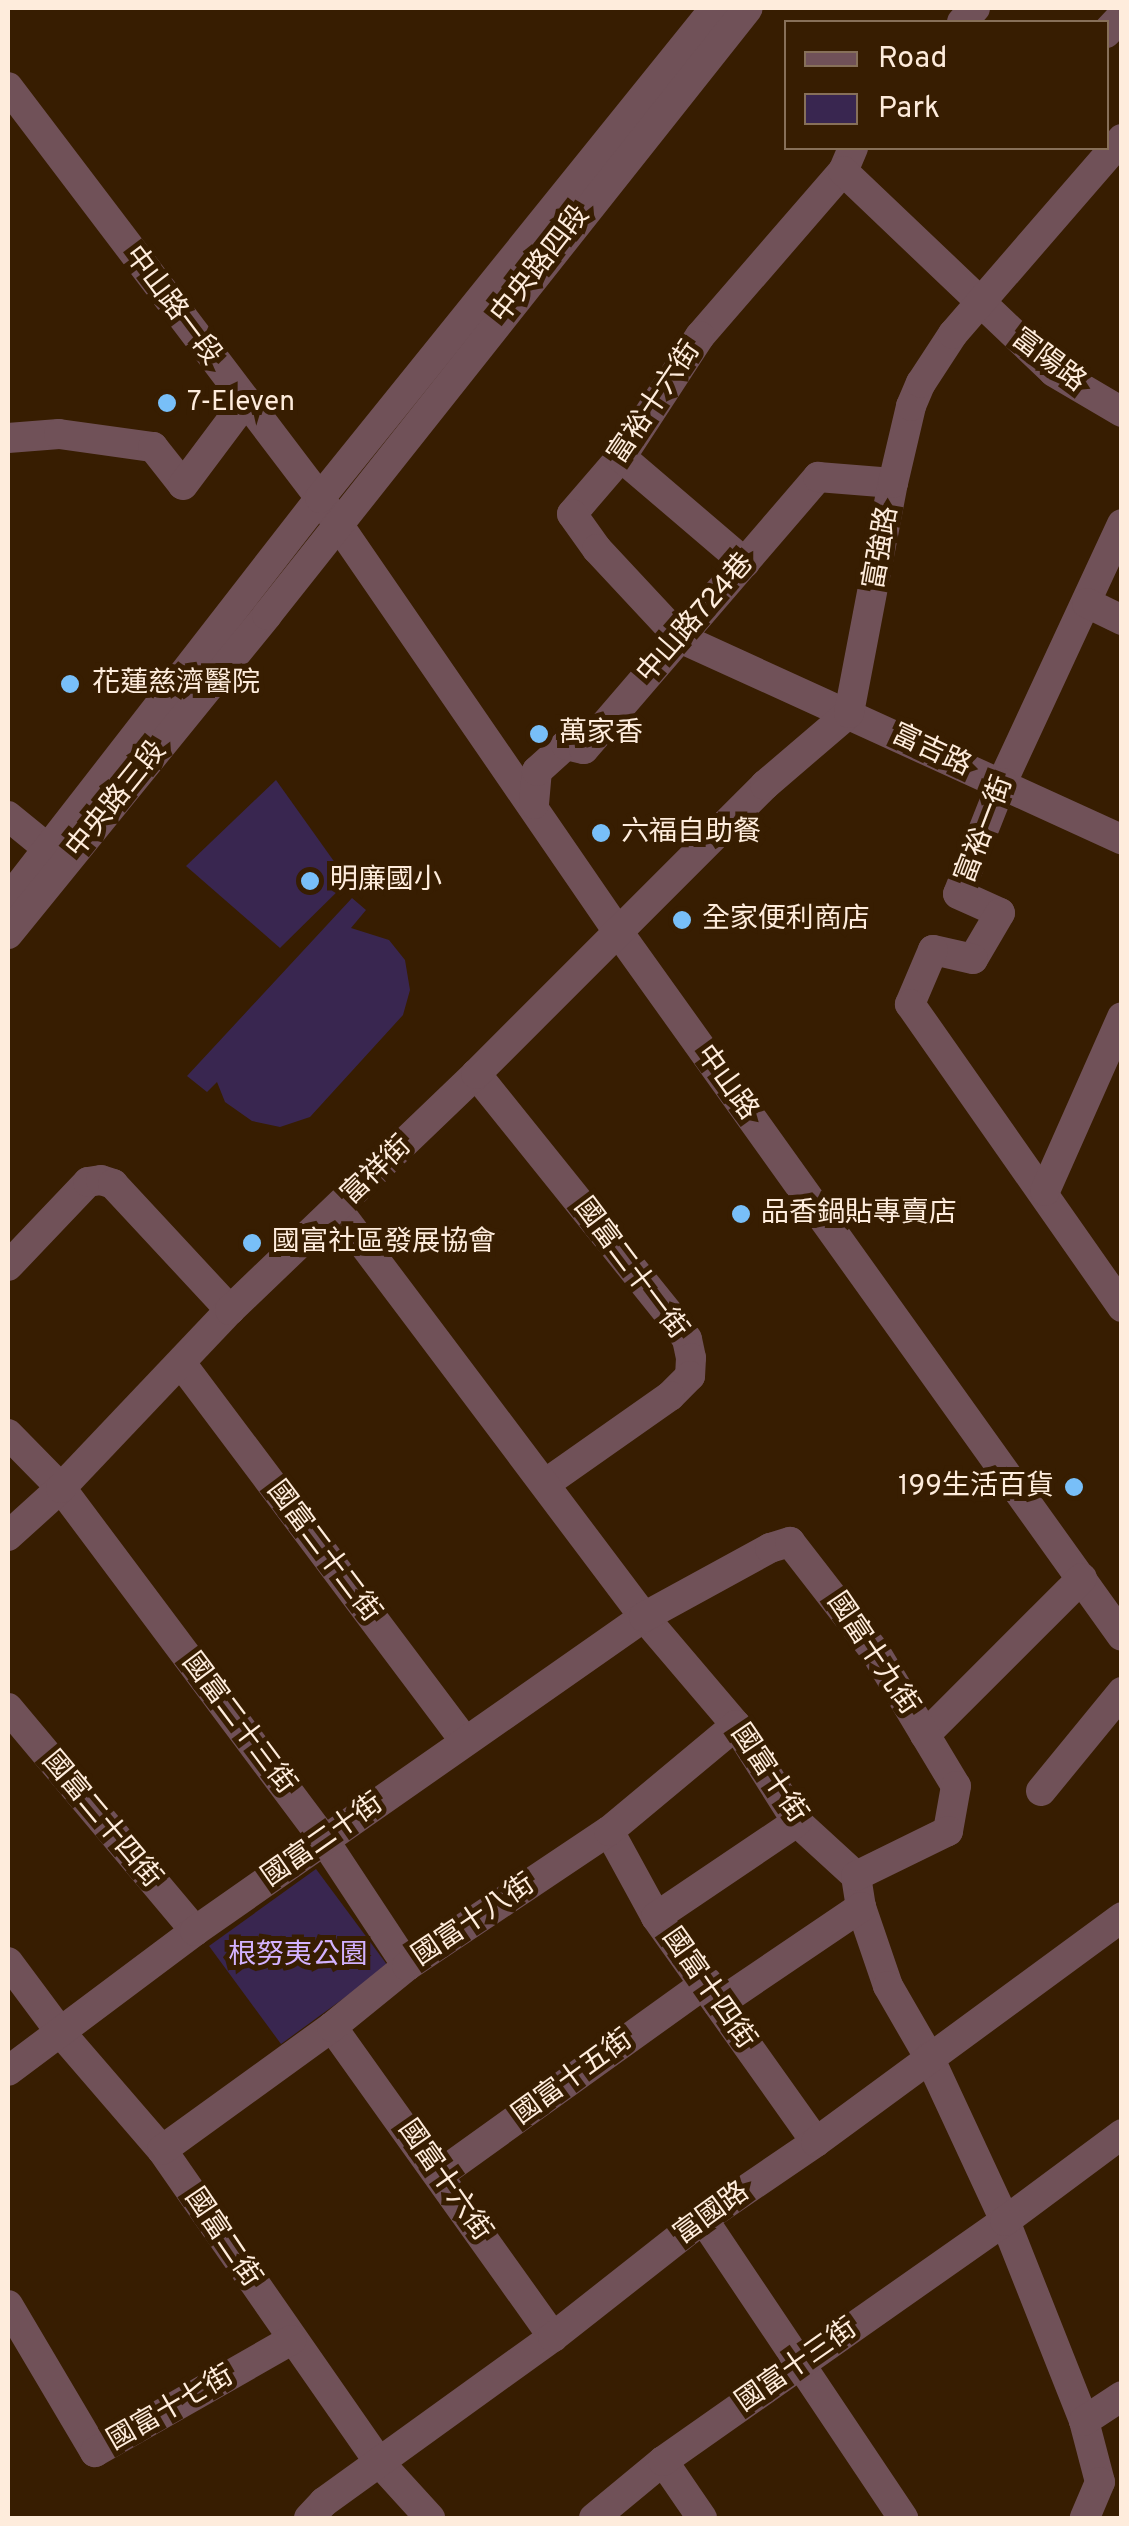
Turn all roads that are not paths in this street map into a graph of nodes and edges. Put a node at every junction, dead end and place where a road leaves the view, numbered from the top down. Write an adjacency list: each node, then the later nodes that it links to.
1 (715, 8): 12 (street, 中央路四段)
2 (748, 8): 13 (street, 中央路四段)
3 (8, 88): 7 (street, 中山路一段)
4 (1115, 147): 6 (street, 富強路)
5 (848, 159): 6 (street, 富裕十六街); 10 (street, 富裕十六街)
6 (978, 304): 8 (street, 富陽路); 11 (street, 富強路)
7 (245, 402): 9 (street); 12 (street, 中山路一段)
8 (1122, 412)
9 (8, 438)
10 (620, 456): 15 (street); 18 (street, 富裕十六街)
11 (894, 483): 15 (street, 中山路724巷); 19 (street, 富強路)
12 (320, 498): 13 (street, 中山路一段); 24 (street, 中央路三段)
13 (337, 524): 21 (street, 中山路); 24 (street, 中央路三段)
14 (1122, 524): 16 (street, 富裕一街)
15 (745, 563): 18 (street, 中山路724巷)
16 (1087, 603): 17 (street); 20 (street, 富裕一街)
17 (1122, 620)
18 (680, 638): 19 (street, 富裕十六街); 21 (street, 中山路724巷)
19 (849, 714): 20 (street, 富吉路); 26 (street)
20 (1002, 784): 23 (street, 富吉路); 30 (street, 富裕一街)
21 (534, 804): 26 (street, 中山路)
22 (8, 816): 24 (street)
23 (1122, 839)
24 (57, 856): 25 (street, 中央路三段); 27 (street, 中央路三段)
25 (8, 900)
26 (618, 933): 29 (street, 富祥街); 40 (street, 中山路)
27 (8, 934)
28 (1122, 1018): 30 (street)
29 (476, 1074): 31 (street, 富祥街); 37 (street, 國富二十一街)
30 (1045, 1191): 33 (street, 富裕一街)
31 (337, 1209): 34 (street, 富祥街); 37 (street, 國富十街)
32 (8, 1266): 34 (street)
33 (1122, 1307)
34 (230, 1310): 35 (street, 富祥街)
35 (181, 1364): 38 (street, 富祥街); 47 (street, 國富二十二街)
36 (8, 1434): 38 (street, 國富二十三街)
37 (545, 1484): 41 (street, 國富十街)
38 (61, 1488): 39 (street, 富祥街); 51 (street, 國富二十三街)
39 (8, 1536)
40 (1082, 1578): 42 (street, 中山路); 46 (street)
41 (644, 1617): 45 (street, 國富十街); 46 (street, 國富十九街); 47 (street, 國富二十街)
42 (1122, 1636)
43 (1122, 1692): 48 (street)
44 (8, 1708): 56 (street, 國富二十四街)
45 (736, 1726): 49 (street, 國富十街); 50 (street, 國富十八街)
46 (926, 1735): 52 (street, 國富十九街)
47 (465, 1741): 51 (street, 國富二十街)
48 (1040, 1791)
49 (797, 1822): 52 (street, 國富十街); 54 (street)
50 (609, 1831): 54 (street, 國富十四街); 58 (street, 國富十八街)
51 (324, 1840): 56 (street, 國富二十街); 58 (street, 國富二十三街)
52 (856, 1876): 53 (street)
53 (861, 1907): 59 (street, 國富十五街); 62 (street)
54 (656, 1917): 59 (street, 國富十四街)
55 (1122, 1917): 62 (street, 富國路)
56 (195, 1932): 61 (street, 國富二十街)
57 (8, 1962): 61 (street, 國富二街)
58 (407, 1966): 60 (street, 國富十八街)
59 (712, 1993): 65 (street, 國富十四街); 67 (street, 國富十五街)
60 (332, 2027): 66 (street, 國富十八街); 67 (street, 國富十六街)
61 (61, 2033): 63 (street, 國富二十街); 66 (street, 國富二街)
62 (929, 2057): 65 (street, 富國路); 69 (street)
63 (8, 2071)
64 (1122, 2134): 69 (street, 國富十三街)
65 (816, 2142): 68 (street, 富國路)
66 (162, 2150): 72 (street, 國富二街)
67 (440, 2174): 71 (street, 國富十六街)
68 (703, 2219): 71 (street, 富國路); 73 (street)
69 (1005, 2221): 73 (street, 國富十三街); 75 (street)
70 (8, 2305): 72 (street, 國富十七街)
71 (553, 2337): 77 (street, 富國路)
72 (291, 2340): 77 (street, 國富二街)
73 (798, 2364): 76 (street, 國富十三街); 83 (street)
74 (1122, 2396): 75 (street)
75 (1084, 2422): 78 (street)
76 (663, 2460): 81 (street, 國富十三街); 82 (street)
77 (379, 2462): 79 (street, 富國路); 80 (street, 國富二街)
78 (1110, 2486): 84 (street)
79 (309, 2518)
80 (430, 2518)
81 (594, 2518)
82 (702, 2518)
83 (903, 2518)
84 (1086, 2518)

